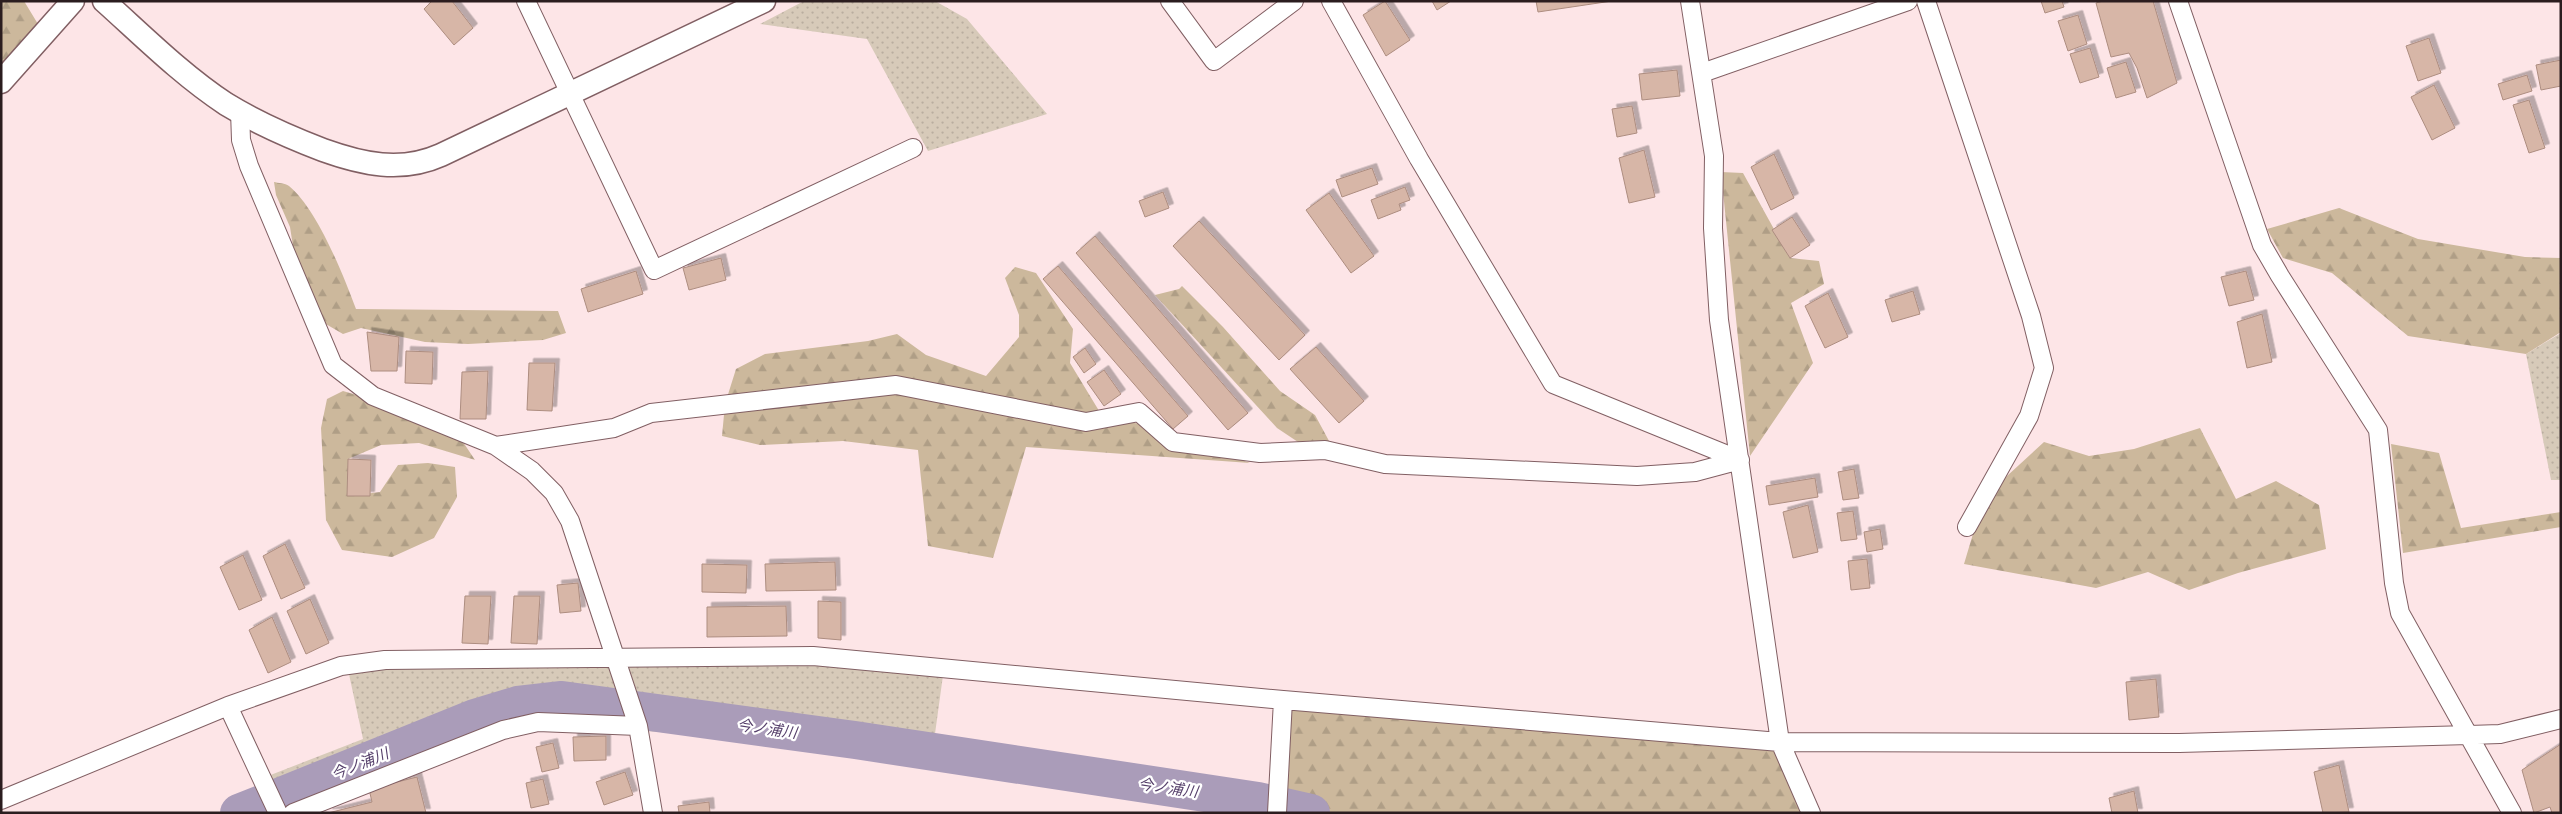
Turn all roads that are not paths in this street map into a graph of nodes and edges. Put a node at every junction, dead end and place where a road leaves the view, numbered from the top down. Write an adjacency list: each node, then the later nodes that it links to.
1 (73, 1): 13 (street)
2 (104, 1): 15 (street)
3 (526, 1): 14 (street)
4 (764, 1): 14 (street)
5 (1170, 1): 6 (street)
6 (1294, 1)
7 (1330, 1): 18 (street)
8 (1690, 1): 12 (street)
9 (1908, 1): 12 (street)
10 (1926, 1): 19 (street)
11 (2178, 1): 25 (street)
12 (1702, 73): 18 (street)
13 (1, 82)
14 (570, 94): 15 (street); 16 (street)
15 (240, 111): 17 (street)
16 (913, 148)
17 (496, 446): 18 (street); 20 (street)
18 (1740, 460): 26 (street)
19 (1967, 527)
20 (614, 658): 21 (street); 22 (street); 24 (street)
21 (1283, 700): 26 (street); 31 (street)
22 (228, 706): 27 (street); 28 (street)
23 (2561, 719): 25 (street)
24 (638, 726): 29 (street); 30 (street)
25 (2469, 735): 26 (street); 33 (street)
26 (1780, 742): 32 (street)
27 (1, 800)
28 (278, 813)
29 (293, 813)
30 (653, 813)
31 (1277, 813)
32 (1811, 813)
33 (2512, 813)

